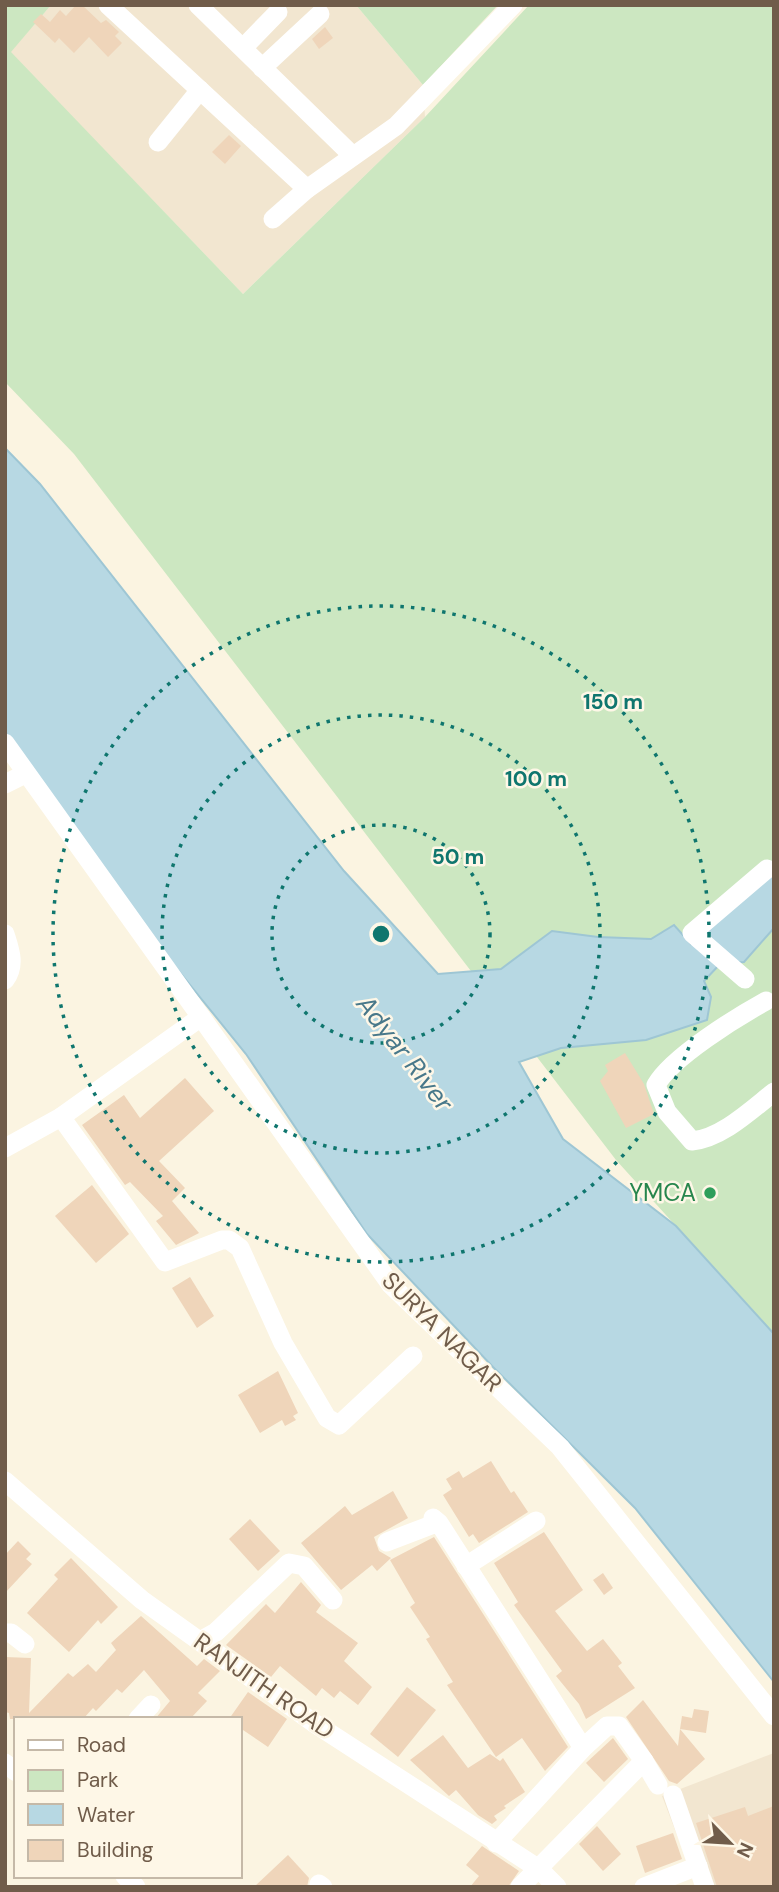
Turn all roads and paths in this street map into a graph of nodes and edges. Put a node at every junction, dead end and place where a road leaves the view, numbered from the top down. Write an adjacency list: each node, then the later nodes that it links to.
1 (108, 5): 8 (street)
2 (198, 5): 6 (street)
3 (513, 5): 10 (street)
4 (278, 12): 6 (street)
5 (320, 14): 7 (street)
6 (243, 48): 7 (street)
7 (262, 68): 10 (street)
8 (200, 90): 9 (street); 11 (street)
9 (158, 142)
10 (353, 156): 11 (street)
11 (307, 188): 12 (street)
12 (273, 219)
13 (5, 743): 14 (street, SURYA NAGAR)
14 (25, 774): 15 (street); 21 (street, SURYA NAGAR)
15 (5, 784)
16 (767, 869): 18 (street)
17 (5, 934): 19 (street)
18 (746, 979)
19 (5, 980)
20 (766, 1001): 22 (street)
21 (201, 1017): 23 (street); 34 (street, SURYA NAGAR)
22 (774, 1092)
23 (61, 1117): 24 (street); 25 (street)
24 (5, 1148)
25 (413, 1356)
26 (5, 1481): 32 (street, RANJITH ROAD)
27 (537, 1521): 29 (street)
28 (387, 1542): 29 (street)
29 (466, 1566): 35 (street)
30 (333, 1600): 32 (street)
31 (5, 1633): 33 (street)
32 (200, 1641): 37 (street, RANJITH ROAD)
33 (25, 1644)
34 (774, 1716)
35 (583, 1748): 36 (street); 37 (street)
36 (644, 1761): 38 (street); 39 (street)
37 (496, 1843): 39 (street, RANJITH ROAD)
38 (698, 1866): 40 (street); 43 (street)
39 (538, 1869): 41 (street); 42 (street, RANJITH ROAD)
40 (654, 1885)
41 (520, 1887)
42 (557, 1887)
43 (705, 1887)

